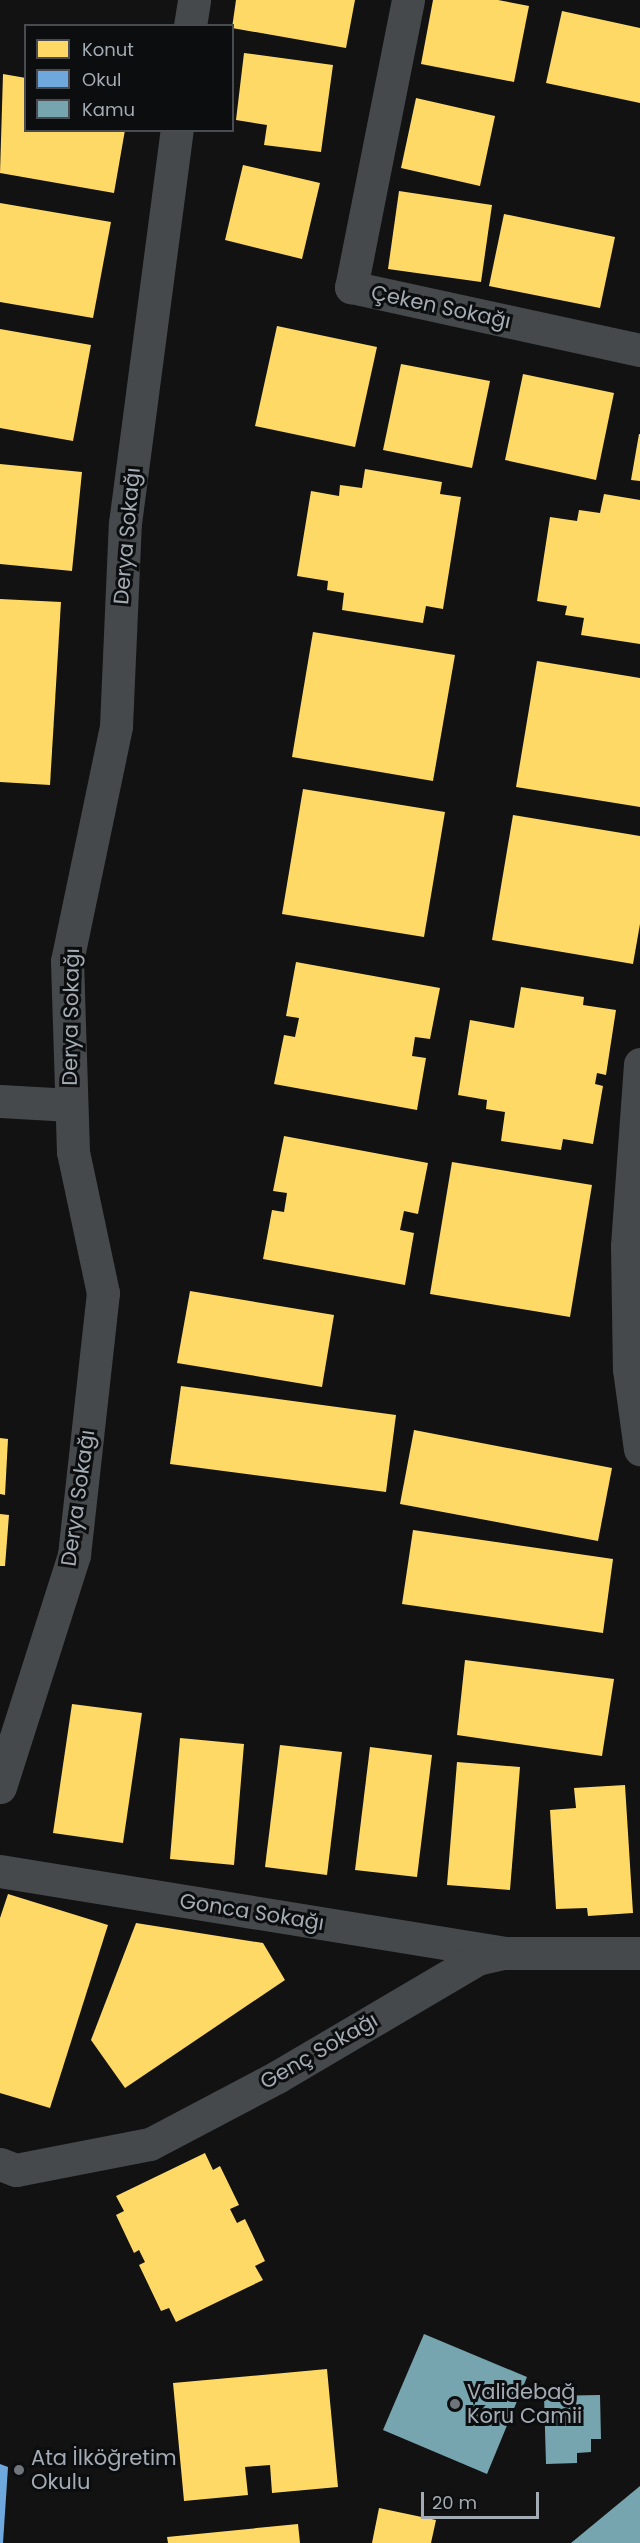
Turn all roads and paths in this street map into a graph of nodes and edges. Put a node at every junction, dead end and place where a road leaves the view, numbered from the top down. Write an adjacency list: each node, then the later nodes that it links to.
1 (194, 0): 3 (street)
2 (408, 0): 5 (street, Çeken Sokağı)
3 (190, 24)
4 (177, 132): 8 (street, Derya Sokağı)
5 (640, 350)
6 (640, 1064): 9 (street)
7 (0, 1101): 8 (street)
8 (70, 1105): 10 (street, Derya Sokağı)
9 (640, 1449)
10 (0, 1787)
11 (0, 1871): 12 (street, Gonca Sokağı)
12 (504, 1953): 13 (street, Genç Sokağı); 14 (street, Genç Sokağı)
13 (640, 1953)
14 (0, 2164)

